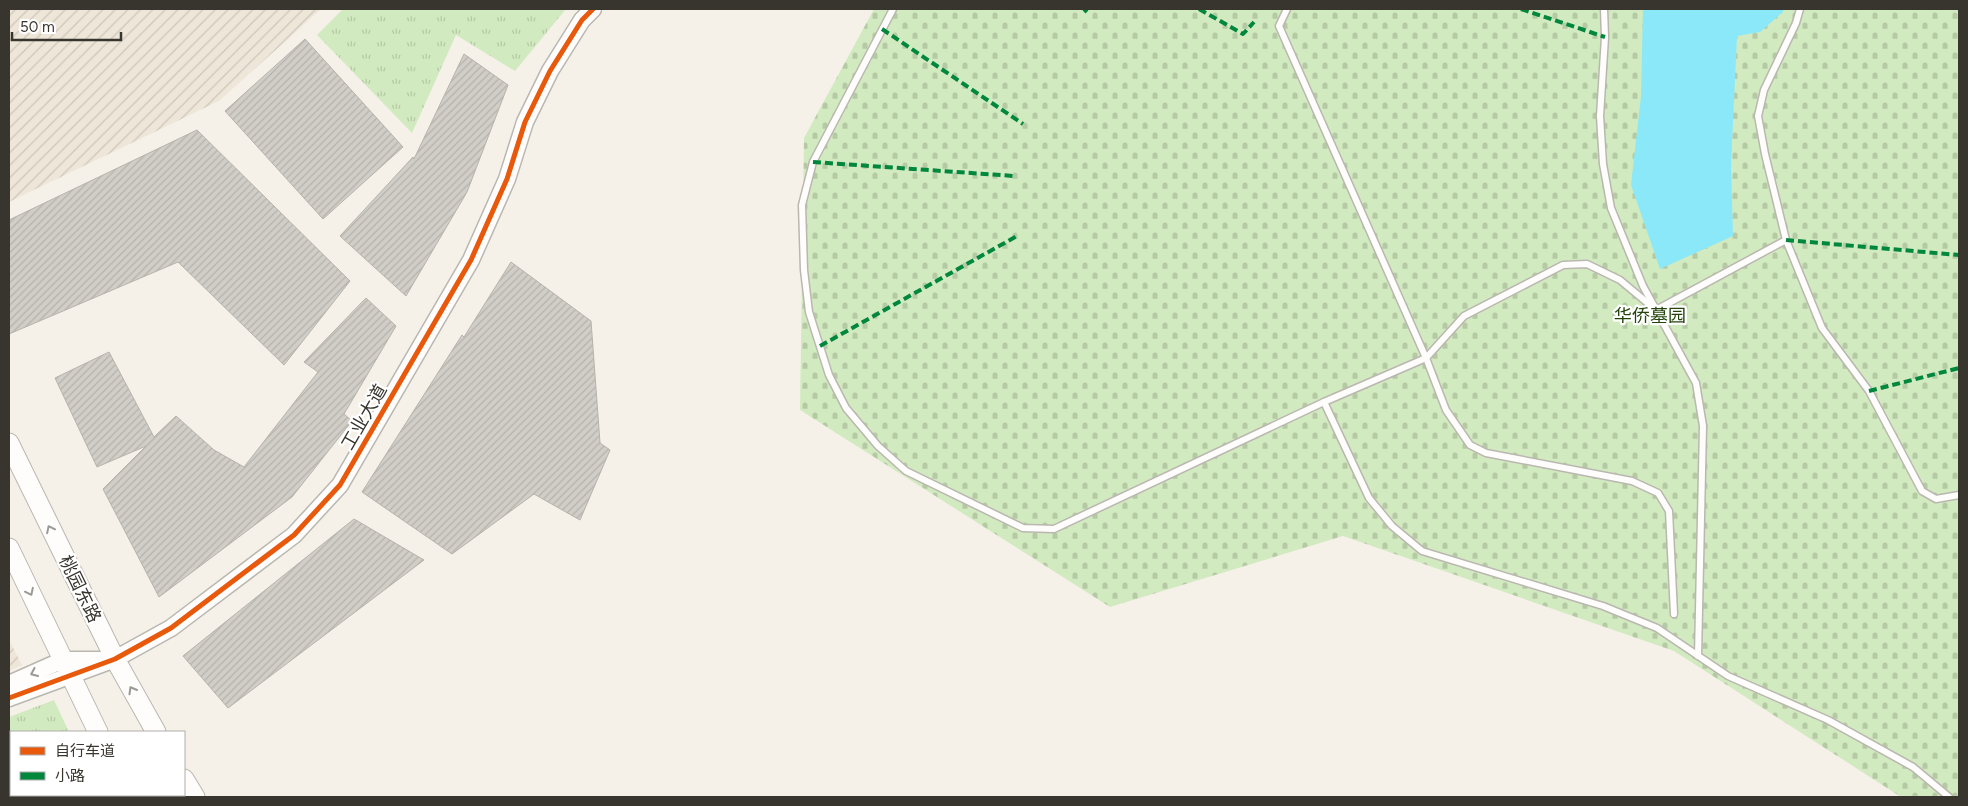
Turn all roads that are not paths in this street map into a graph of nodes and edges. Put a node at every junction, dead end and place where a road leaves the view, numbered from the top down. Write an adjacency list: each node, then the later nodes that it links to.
1 (593, 9): 15 (street, 工业大道)
2 (893, 9): 9 (lane)
3 (1288, 9): 8 (lane)
4 (1604, 9): 7 (lane)
5 (1800, 9): 6 (lane)
6 (1786, 240): 7 (lane); 11 (lane)
7 (1656, 310): 8 (lane); 14 (lane)
8 (1426, 358): 9 (lane); 13 (lane)
9 (1324, 402): 14 (lane)
10 (9, 443): 15 (main road, 桃园东路, one-way to 10)
11 (1959, 495)
12 (9, 548): 16 (main road, one-way to 16)
13 (1674, 614)
14 (1698, 656): 23 (lane)
15 (115, 660): 16 (street, 工业大道); 20 (main road, 桃园东路, one-way to 15)
16 (67, 668): 17 (street, 工业大道, one-way to 17); 18 (street, 工业大道); 19 (main road)
17 (9, 684)
18 (9, 698)
19 (98, 731)
20 (155, 731)
21 (185, 781): 22 (main road)
22 (195, 797)
23 (1949, 797)

